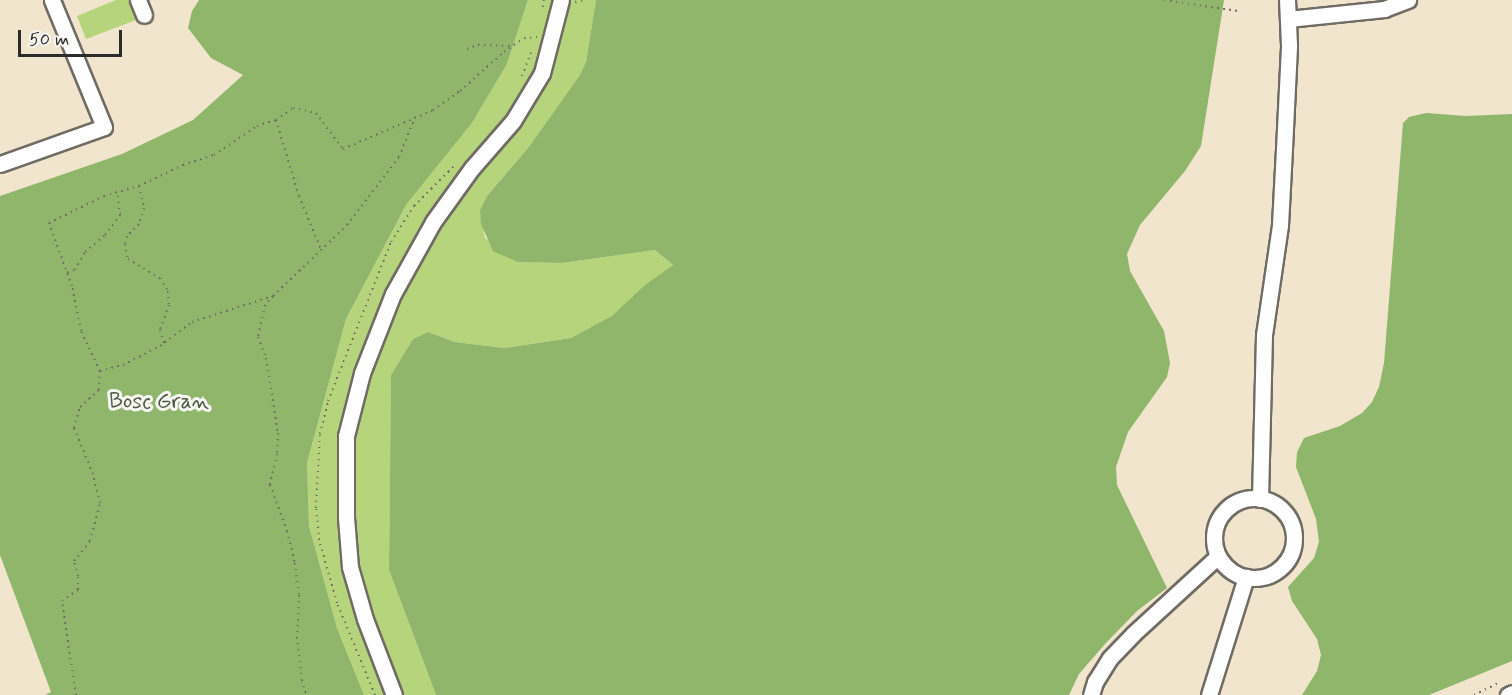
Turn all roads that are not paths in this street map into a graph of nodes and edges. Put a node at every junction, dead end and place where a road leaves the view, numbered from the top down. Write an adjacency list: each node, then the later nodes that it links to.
1 (52, 0): 8 (street)
2 (138, 0): 6 (street)
3 (561, 0): 12 (street)
4 (1287, 0): 7 (street)
5 (1408, 0): 7 (street)
6 (144, 15)
7 (1287, 19): 9 (street)
8 (0, 164)
9 (1260, 499): 10 (street); 11 (street)
10 (1218, 556): 11 (street); 13 (street)
11 (1246, 577): 14 (street)
12 (394, 695)
13 (1091, 695)
14 (1209, 695)

